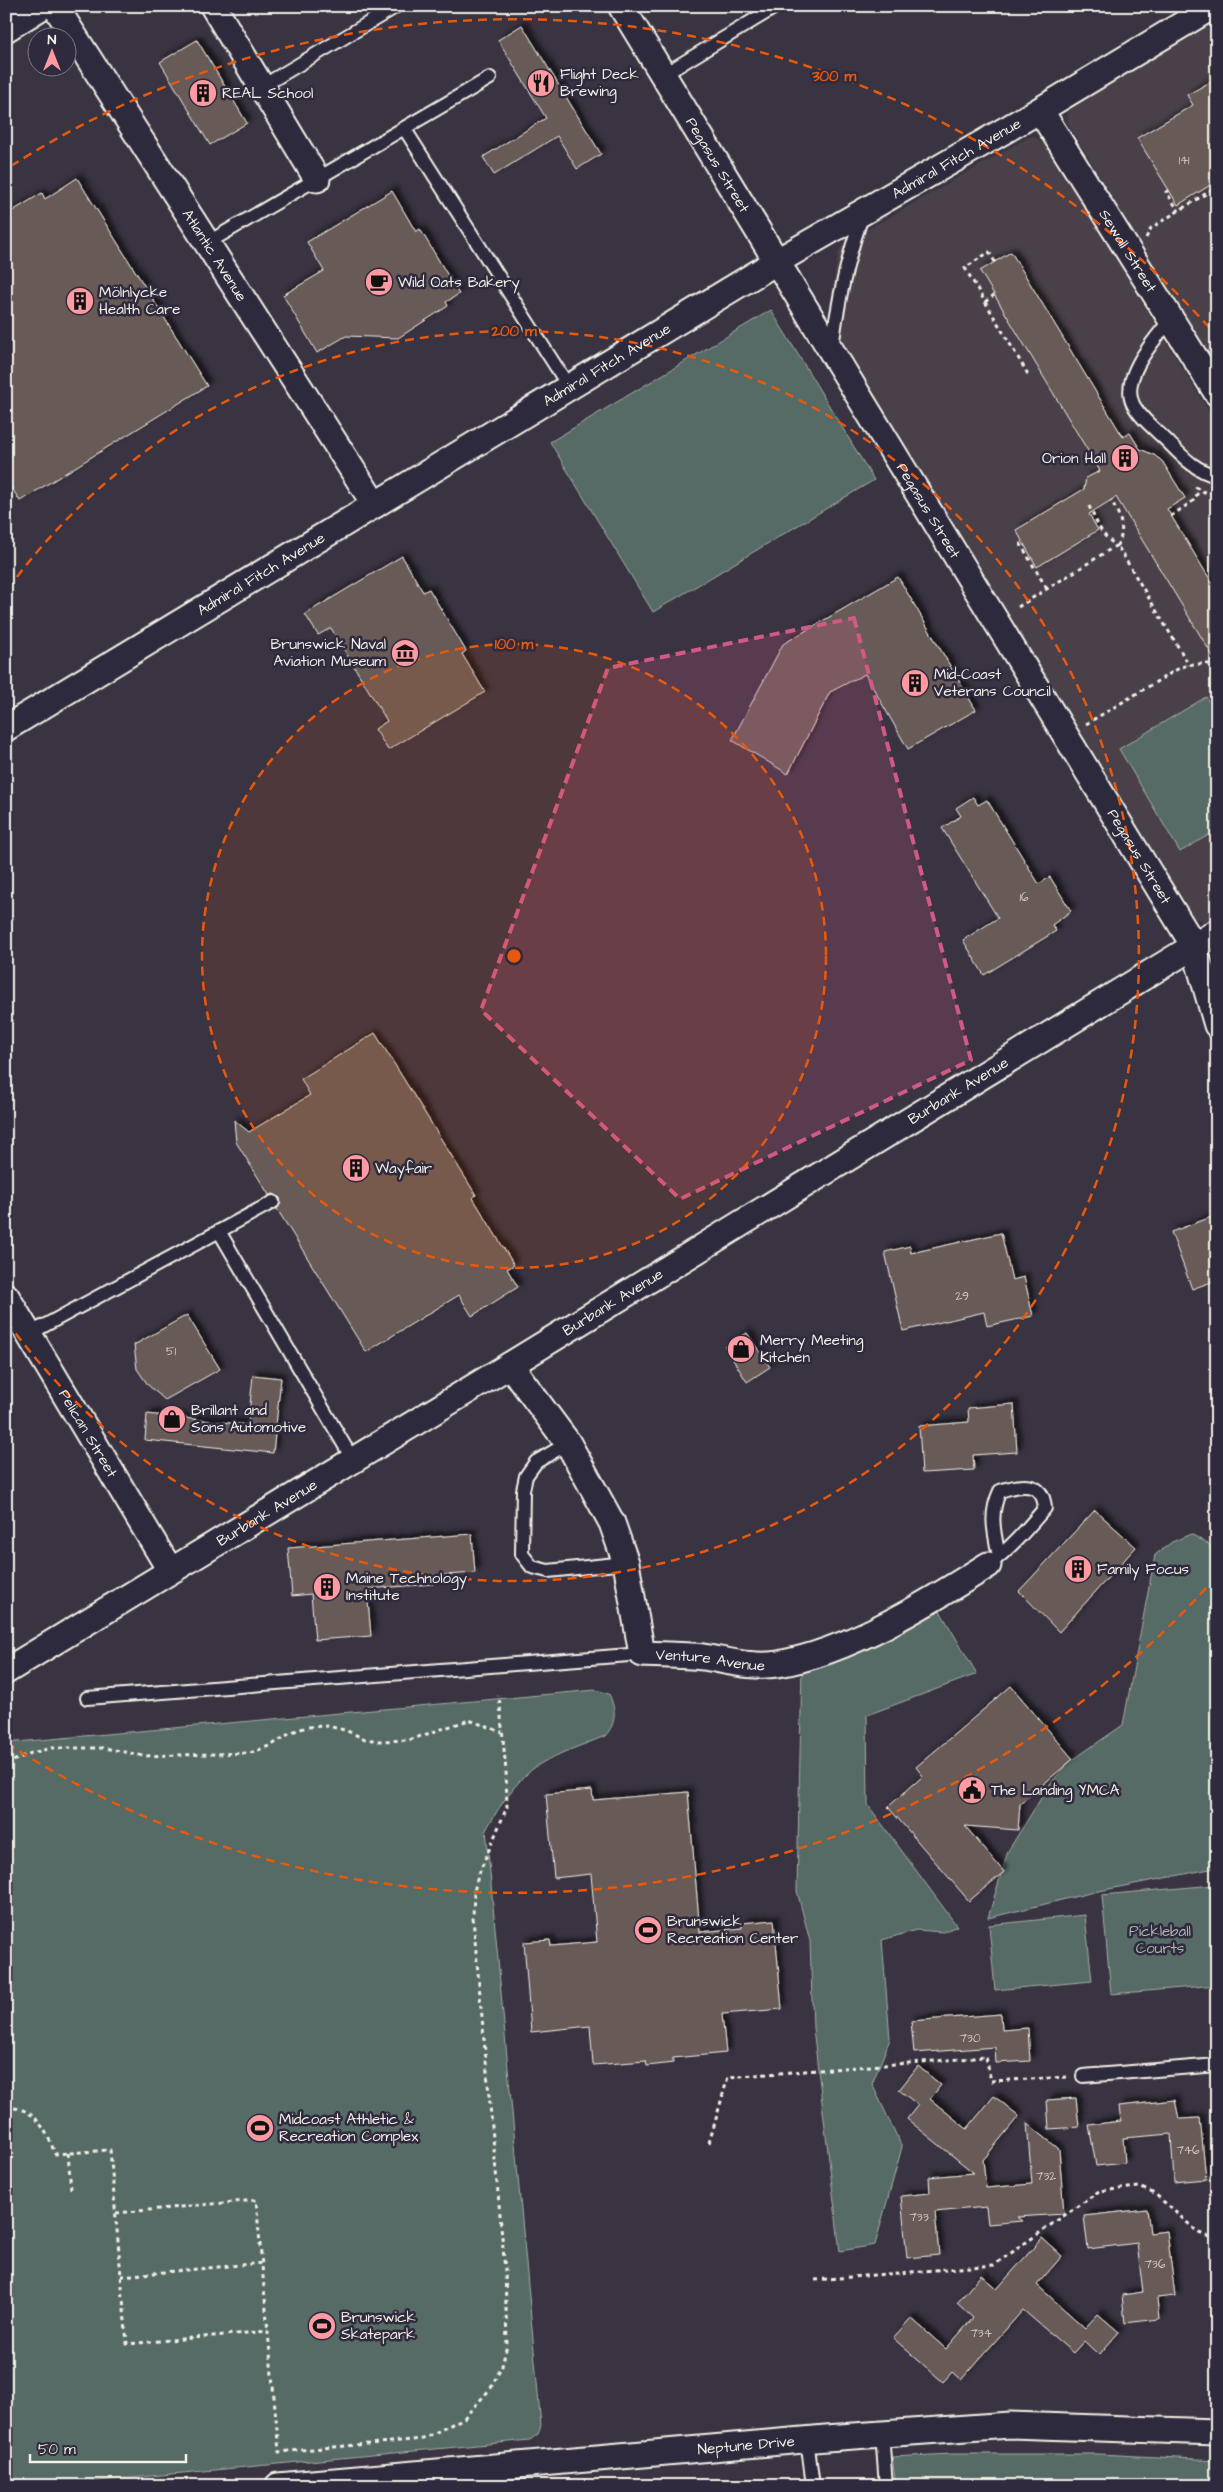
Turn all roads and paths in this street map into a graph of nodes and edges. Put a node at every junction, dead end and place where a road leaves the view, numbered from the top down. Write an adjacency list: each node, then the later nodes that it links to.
1 (43, 6): 8 (street)
2 (55, 6): 22 (street, Atlantic Avenue)
3 (213, 6): 13 (street)
4 (397, 6): 13 (lane)
5 (621, 6): 9 (street, Pegasus Street)
6 (778, 6): 9 (lane)
7 (1213, 6): 14 (street, Admiral Fitch Avenue)
8 (6, 29)
9 (663, 75): 23 (street, Pegasus Street)
10 (490, 78): 15 (lane)
11 (1217, 81): 12 (path)
12 (1212, 84)
13 (261, 87): 16 (street)
14 (1040, 110): 19 (street, Admiral Fitch Avenue); 27 (street, Sewall Street)
15 (404, 128): 16 (lane); 30 (lane)
16 (317, 179): 22 (lane)
17 (1215, 188): 20 (path)
18 (1169, 190): 20 (path)
19 (864, 211): 23 (street, Admiral Fitch Avenue); 28 (lane)
20 (1179, 211): 21 (path)
21 (1144, 241)
22 (207, 243): 35 (street, Atlantic Avenue)
23 (776, 262): 28 (street, Pegasus Street); 30 (street, Admiral Fitch Avenue)
24 (995, 262): 26 (path)
25 (994, 295): 26 (path)
26 (985, 302): 29 (path)
27 (1171, 319): 31 (street, Sewall Street); 32 (lane)
28 (831, 353): 45 (street, Pegasus Street)
29 (1029, 376)
30 (569, 387): 35 (street, Admiral Fitch Avenue)
31 (1217, 393)
32 (1217, 476)
33 (1199, 491): 37 (path)
34 (1111, 500): 39 (path)
35 (375, 505): 44 (street, Admiral Fitch Avenue)
36 (1089, 506): 39 (path)
37 (1171, 516)
38 (1020, 543): 40 (path)
39 (1117, 545): 40 (path); 43 (path)
40 (1047, 589): 41 (path)
41 (1018, 607)
42 (1217, 664): 43 (path)
43 (1189, 665): 45 (path)
44 (6, 728)
45 (1066, 736): 47 (street, Pegasus Street)
46 (1217, 932): 47 (street, Burbank Avenue)
47 (1194, 946): 48 (street, Pegasus Street); 53 (street, Burbank Avenue)
48 (1217, 1025)
49 (273, 1202): 50 (lane)
50 (219, 1231): 52 (lane); 55 (lane)
51 (6, 1296): 52 (street, Pelican Street)
52 (29, 1334): 58 (street, Pelican Street)
53 (510, 1365): 54 (street, Venture Avenue); 55 (street, Burbank Avenue)
54 (568, 1443): 57 (street, Venture Avenue); 57 (lane)
55 (353, 1460): 58 (street, Burbank Avenue)
56 (994, 1561): 56 (lane); 59 (street, Venture Avenue)
57 (626, 1563): 59 (street, Venture Avenue)
58 (170, 1570): 60 (street, Burbank Avenue)
59 (642, 1654): 62 (lane)
60 (6, 1671)
61 (499, 1695): 63 (path)
62 (88, 1698)
63 (502, 1732): 64 (path); 76 (path)
64 (6, 1764)
65 (1217, 2065): 66 (lane)
66 (1083, 2076): 68 (path)
67 (6, 2108): 69 (path)
68 (709, 2143)
69 (68, 2153): 70 (path); 71 (path)
70 (71, 2190)
71 (116, 2213): 73 (path); 74 (path)
72 (1217, 2240): 75 (path)
73 (262, 2263): 74 (path); 76 (path)
74 (121, 2276): 76 (path)
75 (815, 2280)
76 (268, 2331)
77 (1217, 2432): 78 (street, Neptune Drive)
78 (882, 2433): 79 (street, Neptune Drive); 82 (lane)
79 (807, 2439): 80 (street, Neptune Drive); 81 (lane)
80 (278, 2486)
81 (812, 2486)
82 (886, 2486)

